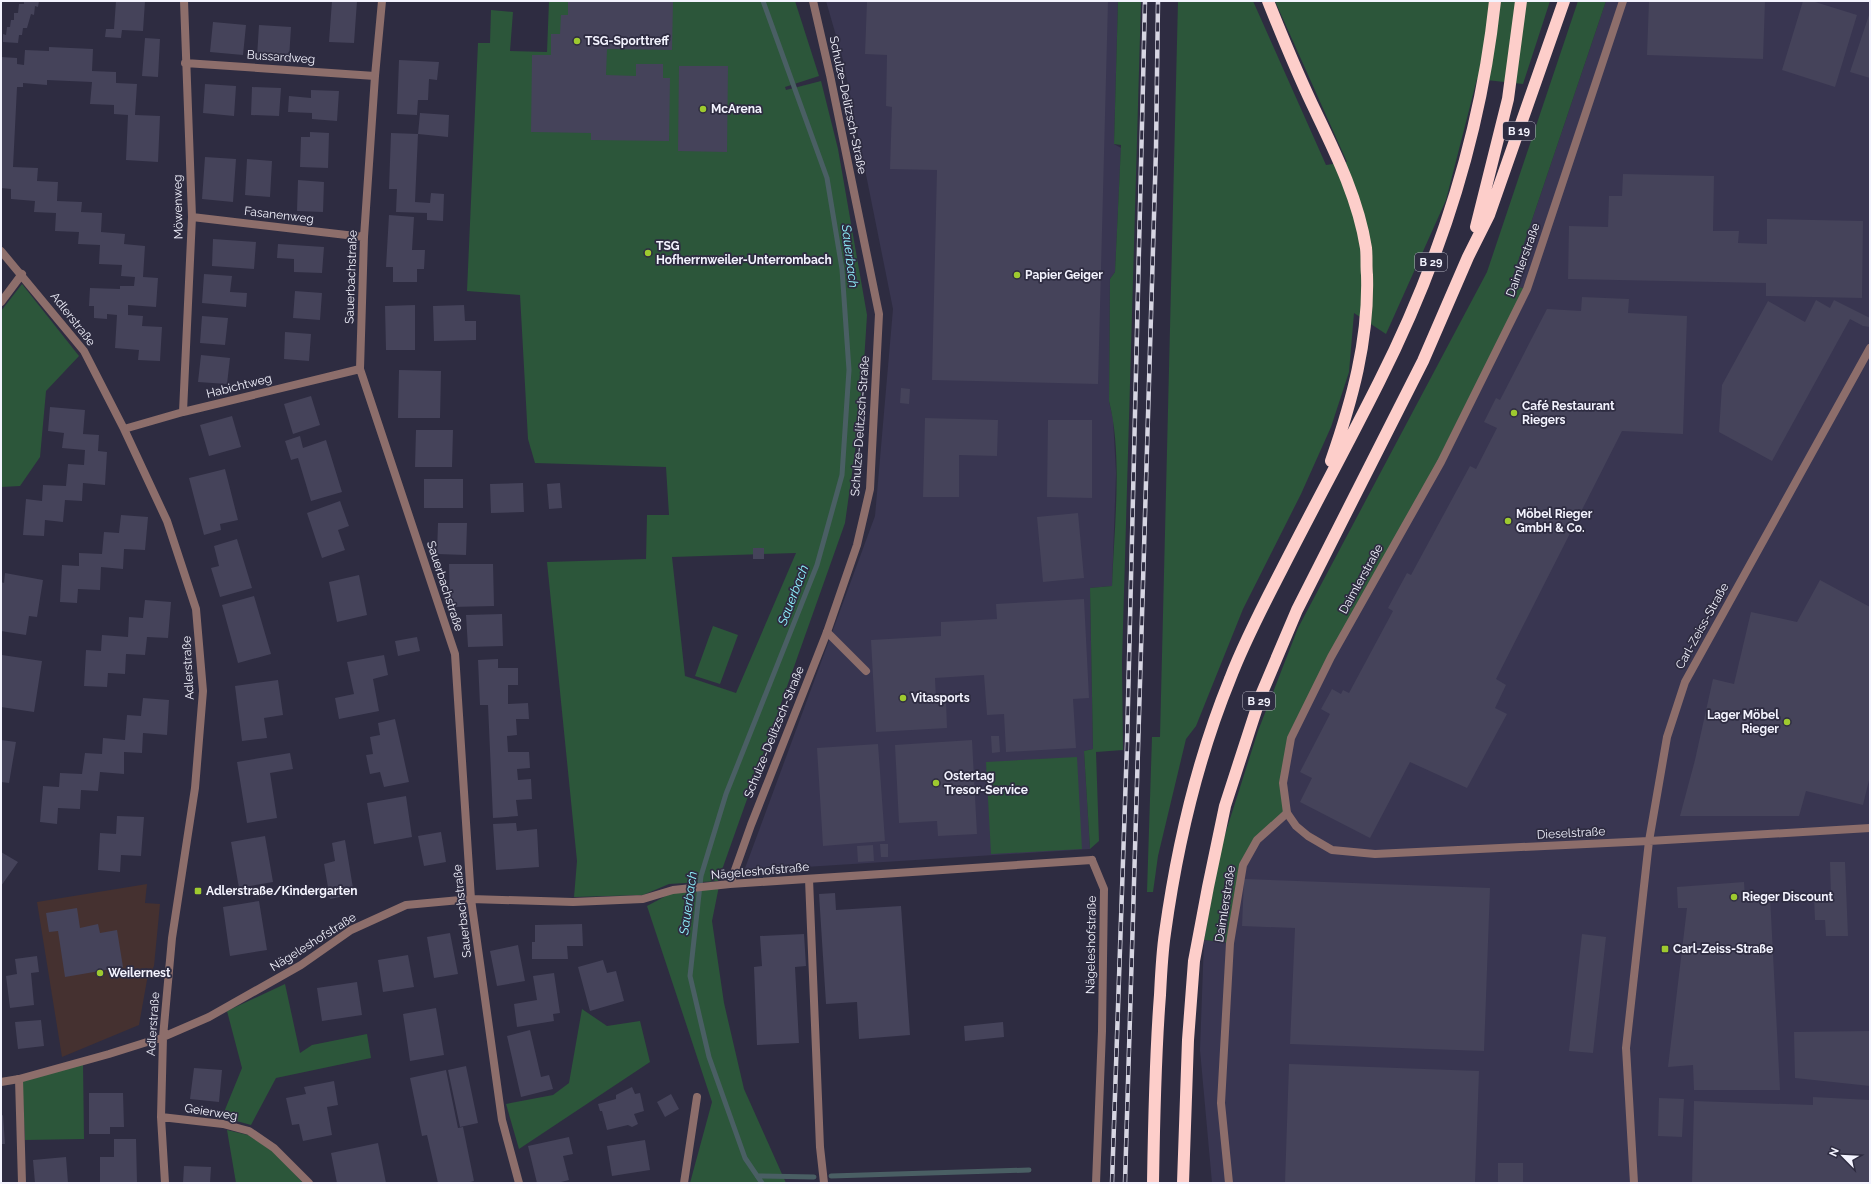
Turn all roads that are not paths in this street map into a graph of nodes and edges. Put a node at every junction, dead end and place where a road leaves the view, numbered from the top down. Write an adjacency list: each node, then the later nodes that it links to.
1 (184, 1): 9 (street, Möwenweg)
2 (382, 1): 10 (street, Sauerbachstraße)
3 (813, 1): 22 (street, Schulze-Delitzsch-Straße)
4 (1268, 1): 21 (highway, B 29)
5 (1495, 1): 21 (highway, B 29)
6 (1521, 1): 14 (highway, B 29)
7 (1564, 1): 14 (highway, B 19)
8 (1623, 1): 24 (street, Daimlerstraße)
9 (185, 62): 10 (street, Bussardweg); 11 (street, Möwenweg)
10 (375, 76): 12 (street, Sauerbachstraße)
11 (192, 217): 12 (street, Fasanenweg); 19 (street, Möwenweg)
12 (364, 237): 18 (street, Sauerbachstraße)
13 (1, 251): 15 (street, Adlerstraße)
14 (1468, 257): 43 (highway, B 29)
15 (22, 274): 16 (street); 20 (street, Adlerstraße)
16 (1, 302)
17 (1870, 348): 26 (street, Carl-Zeiss-Straße)
18 (360, 369): 19 (street, Habichtweg); 29 (street, Sauerbachstraße)
19 (183, 412): 20 (street, Habichtweg)
20 (124, 429): 30 (street, Adlerstraße)
21 (1315, 505): 42 (highway, B 29)
22 (827, 632): 23 (street); 28 (street, Schulze-Delitzsch-Straße)
23 (866, 671)
24 (1287, 813): 26 (street, Dieselstraße); 44 (street, Daimlerstraße)
25 (1870, 828): 26 (street, Dieselstraße)
26 (1649, 841): 45 (street, Carl-Zeiss-Straße)
27 (809, 879): 28 (street, Nägeleshofstraße); 40 (street); 41 (street, Nägeleshofstraße)
28 (730, 884): 29 (street, Nägeleshofstraße)
29 (471, 899): 30 (street, Nägeleshofstraße); 38 (street, Sauerbachstraße)
30 (163, 1036): 31 (street, Nägeleshofstraße); 34 (street, Adlerstraße)
31 (19, 1078): 32 (street, Nägeleshofstraße); 35 (street)
32 (1, 1082)
33 (697, 1098): 39 (street)
34 (162, 1117): 36 (street, Adlerstraße); 37 (street, Geierweg)
35 (22, 1183)
36 (165, 1183)
37 (309, 1183)
38 (519, 1183)
39 (684, 1183)
40 (824, 1183)
41 (1096, 1183)
42 (1153, 1183)
43 (1183, 1183)
44 (1230, 1183)
45 (1634, 1183)

